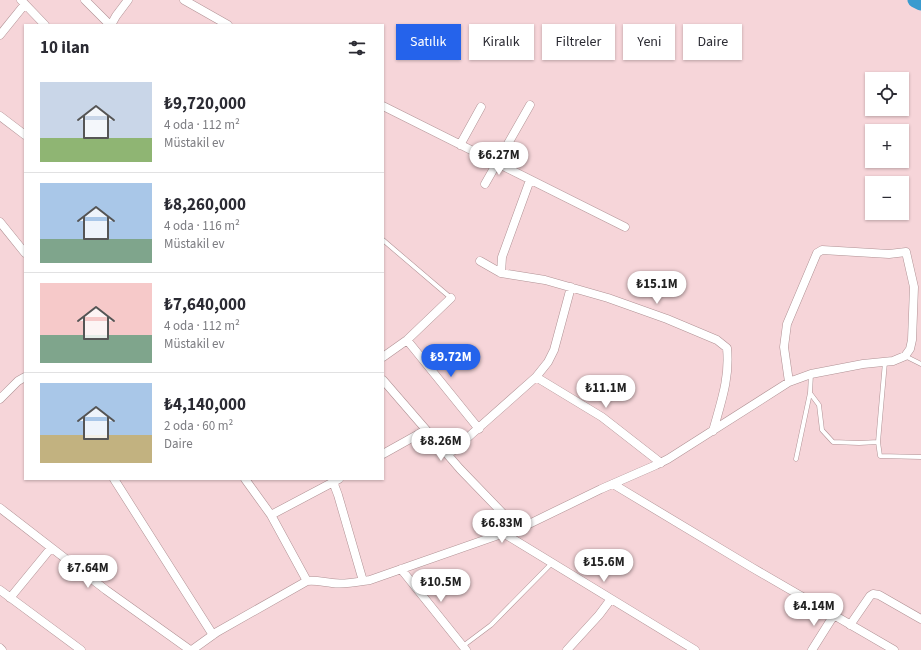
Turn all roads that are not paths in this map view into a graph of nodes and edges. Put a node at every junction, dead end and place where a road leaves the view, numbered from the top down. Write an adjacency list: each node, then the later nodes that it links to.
1 (85, 0): 6 (street)
2 (128, 0): 7 (street)
3 (184, 0): 8 (street)
4 (23, 2): 5 (street); 9 (street)
5 (44, 24)
6 (109, 24)
7 (111, 24)
8 (226, 24)
9 (0, 35)
10 (530, 105): 16 (street)
11 (384, 107): 15 (street)
12 (481, 107): 15 (street)
13 (0, 116): 14 (street)
14 (24, 134)
15 (460, 145): 16 (street)
16 (496, 164): 17 (street); 18 (street)
17 (530, 180): 20 (street); 24 (street)
18 (485, 184)
19 (0, 222): 22 (street)
20 (625, 227)
21 (384, 241): 26 (lane)
22 (24, 252)
23 (480, 261): 24 (street)
24 (501, 273): 25 (street)
25 (571, 287): 34 (street); 41 (street)
26 (450, 298): 27 (street)
27 (408, 340): 28 (street); 39 (street)
28 (384, 356)
29 (905, 356): 30 (street); 31 (lane); 36 (street)
30 (885, 362): 32 (street); 42 (lane)
31 (921, 364)
32 (811, 374): 36 (street); 37 (lane)
33 (24, 377): 38 (street)
34 (536, 377): 39 (street); 47 (street)
35 (384, 381): 40 (street)
36 (789, 382): 41 (street)
37 (810, 393): 42 (lane); 46 (lane)
38 (0, 399)
39 (478, 428): 44 (street)
40 (426, 430): 43 (street); 44 (street)
41 (713, 431): 47 (street)
42 (878, 442): 45 (lane)
43 (384, 453)
44 (448, 455): 54 (street)
45 (921, 458)
46 (796, 459)
47 (660, 463): 51 (street)
48 (115, 480): 67 (street)
49 (246, 480): 53 (street)
50 (335, 480): 53 (street); 60 (street)
51 (613, 484): 54 (street); 64 (street)
52 (0, 508): 56 (street)
53 (271, 515): 59 (street)
54 (517, 528): 55 (street)
55 (503, 533): 57 (street); 58 (street)
56 (51, 548): 62 (street); 72 (street)
57 (552, 563): 63 (street); 69 (lane)
58 (401, 569): 60 (street); 69 (street)
59 (307, 581): 60 (street); 67 (street)
60 (363, 581)
61 (0, 590): 62 (street)
62 (10, 598): 71 (street)
63 (611, 599): 73 (street); 74 (street)
64 (834, 615): 66 (street); 75 (street)
65 (921, 619): 66 (street)
66 (850, 625): 76 (street)
67 (213, 635): 72 (street)
68 (0, 648): 70 (street)
69 (465, 648)
70 (2, 650)
71 (81, 650)
72 (191, 650)
73 (567, 650)
74 (695, 650)
75 (812, 650)
76 (894, 650)

